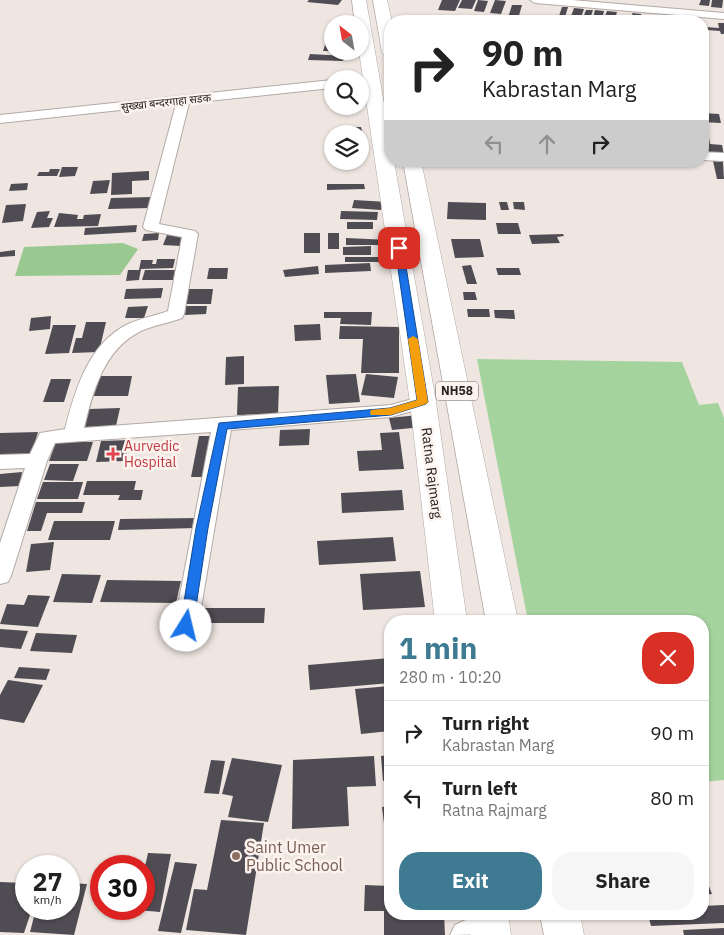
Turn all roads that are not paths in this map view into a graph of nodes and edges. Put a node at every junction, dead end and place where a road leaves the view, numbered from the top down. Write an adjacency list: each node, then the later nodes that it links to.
1 (360, 0): 6 (highway, Ratna Rajmarg / NH58)
2 (380, 0): 5 (highway)
3 (535, 0): 4 (street)
4 (724, 16)
5 (384, 21)
6 (365, 70)
7 (324, 85): 9 (street, सुख्खा बन्दरगाहा सडक)
8 (369, 95): 14 (highway, Ratna Rajmarg / NH58)
9 (183, 100): 10 (street, सुख्खा बन्दरगाहा सडक); 16 (street)
10 (0, 119)
11 (709, 156): 12 (street)
12 (724, 157)
13 (413, 167): 21 (highway, NH58)
14 (423, 402): 15 (street); 20 (highway, Ratna Rajmarg / NH58)
15 (222, 425): 16 (street); 22 (street)
16 (73, 435): 17 (street)
17 (38, 461): 18 (street); 19 (street)
18 (0, 462)
19 (0, 576)
20 (450, 615)
21 (501, 615)
22 (186, 626)
23 (561, 920): 24 (highway)
24 (564, 935)

